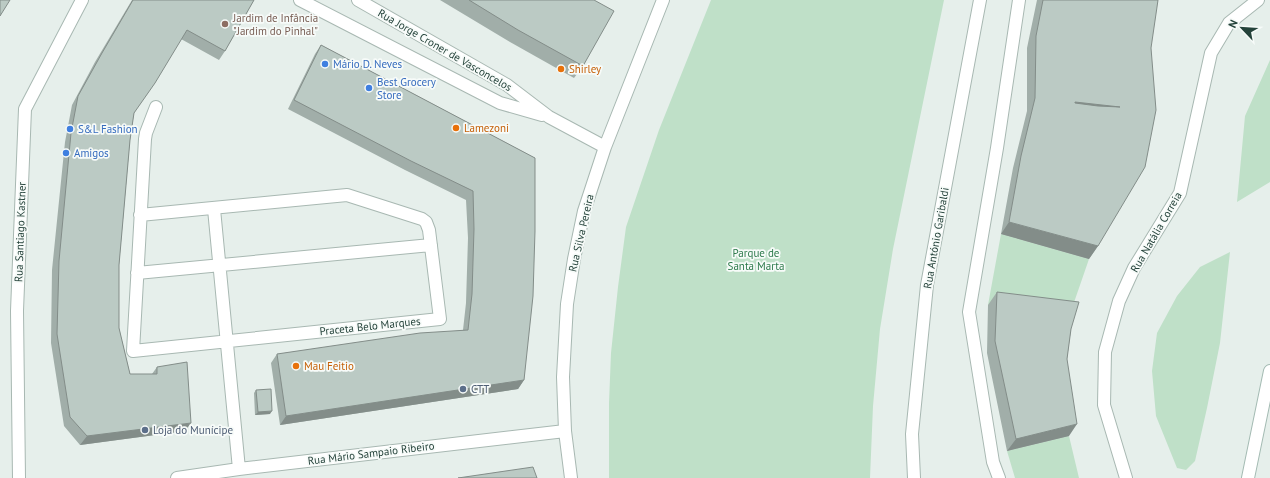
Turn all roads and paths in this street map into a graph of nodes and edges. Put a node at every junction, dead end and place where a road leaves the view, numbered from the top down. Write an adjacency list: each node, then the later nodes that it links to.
1 (82, 0): 21 (street, Rua Santiago Kastner)
2 (300, 0): 9 (street, Rua Jorge Croner de Vasconcelos)
3 (663, 0): 10 (street, Rua Silva Pereira)
4 (980, 0): 24 (street, Rua António Garibaldi)
5 (1019, 0): 25 (street)
6 (1258, 0): 26 (street, Rua Natália Correia)
7 (361, 1): 9 (street, Rua Jorge Croner de Vasconcelos)
8 (156, 107): 12 (street, Praceta Belo Marques)
9 (549, 117): 10 (street, Rua Jorge Croner de Vasconcelos)
10 (605, 148): 18 (street, Rua Silva Pereira)
11 (214, 209): 12 (street, Praceta Belo Marques); 13 (street, Praceta Belo Marques); 14 (street)
12 (140, 215): 15 (street, Praceta Belo Marques)
13 (431, 245): 14 (street); 16 (street, Praceta Belo Marques)
14 (219, 266): 15 (street); 16 (street)
15 (137, 273): 16 (street, Praceta Belo Marques)
16 (226, 342): 19 (street)
17 (1270, 371): 27 (street)
18 (566, 431): 19 (street, Rua Mário Sampaio Ribeiro); 23 (street, Rua Silva Pereira)
19 (239, 469): 20 (street, Rua Mário Sampaio Ribeiro)
20 (201, 476): 22 (street, Rua Mário Sampaio Ribeiro)
21 (19, 478)
22 (177, 478)
23 (571, 478)
24 (914, 478)
25 (999, 478)
26 (1126, 478)
27 (1248, 478)

